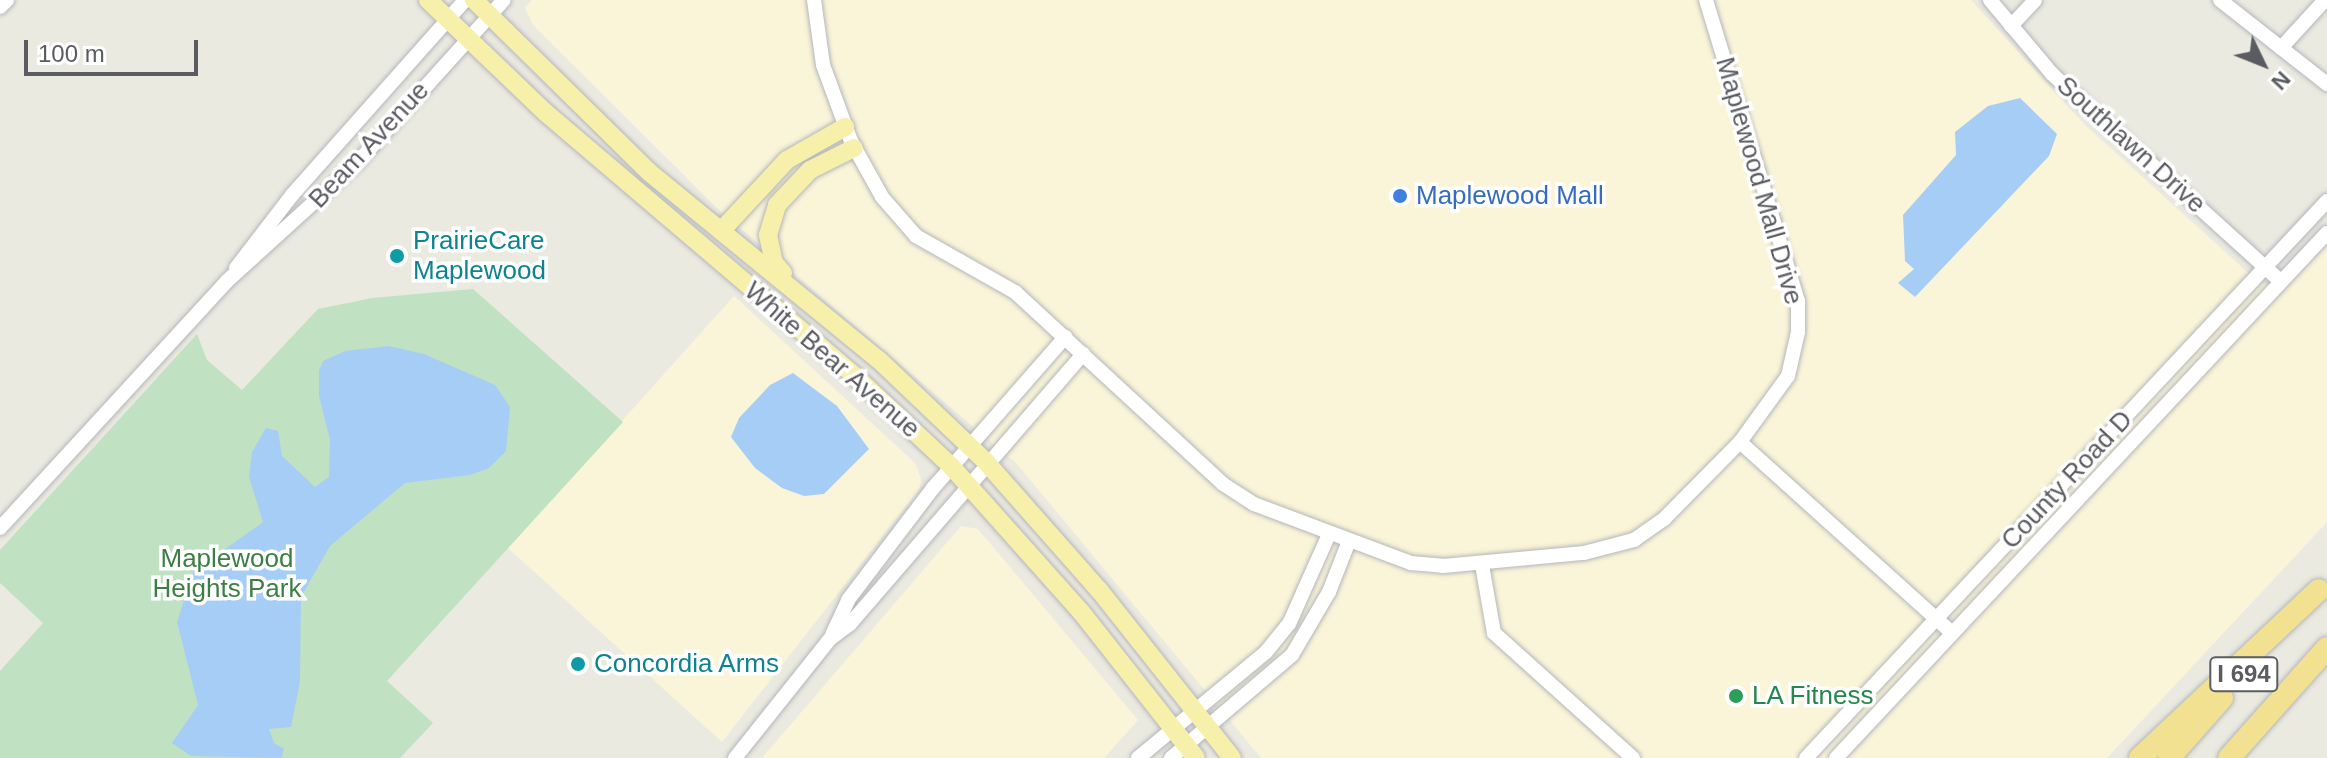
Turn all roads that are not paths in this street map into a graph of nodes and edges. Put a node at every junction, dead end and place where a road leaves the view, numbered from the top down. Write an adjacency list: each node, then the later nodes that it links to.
1 (7, 0): 12 (street)
2 (428, 0): 14 (main road, White Bear Avenue)
3 (465, 0): 14 (street, Beam Avenue)
4 (474, 0): 13 (main road, White Bear Avenue)
5 (504, 0): 13 (street, Beam Avenue)
6 (814, 0): 19 (street, Maplewood Mall Drive)
7 (1706, 0): 30 (street, Maplewood Mall Drive)
8 (1990, 0): 15 (street, Southlawn Drive)
9 (2035, 0): 15 (street)
10 (2220, 0): 17 (street)
11 (2325, 0): 17 (street)
12 (0, 7)
13 (490, 15): 16 (street, Beam Avenue); 22 (main road, White Bear Avenue)
14 (447, 19): 16 (main road, White Bear Avenue); 25 (street, Beam Avenue)
15 (2011, 26): 24 (street, Southlawn Drive)
16 (468, 39): 25 (street, Beam Avenue); 33 (main road, White Bear Avenue)
17 (2281, 48): 18 (street)
18 (2327, 84)
19 (845, 127): 20 (street, Maplewood Mall Drive); 22 (main road)
20 (854, 148): 27 (main road); 28 (street, Maplewood Mall Drive)
21 (2327, 201): 24 (street, County Road D)
22 (721, 231): 27 (main road, White Bear Avenue)
23 (2327, 233): 26 (street, County Road D)
24 (2265, 266): 26 (street, Southlawn Drive); 40 (street, County Road D)
25 (227, 281): 35 (street, Beam Avenue)
26 (2281, 282): 41 (street, County Road D)
27 (800, 294): 31 (main road, White Bear Avenue)
28 (1065, 337): 29 (street, Maplewood Mall Drive); 31 (street)
29 (1083, 354): 32 (street); 36 (street, Maplewood Mall Drive)
30 (1740, 442): 38 (street, Maplewood Mall Drive); 40 (street)
31 (969, 446): 32 (main road, White Bear Avenue); 33 (street)
32 (986, 462): 34 (street); 44 (main road, White Bear Avenue)
33 (951, 466): 34 (main road, White Bear Avenue); 42 (street)
34 (967, 483): 42 (street); 46 (main road, White Bear Avenue)
35 (0, 528)
36 (1329, 534): 37 (street, Maplewood Mall Drive); 44 (street)
37 (1349, 541): 38 (street, Maplewood Mall Drive); 47 (street)
38 (1482, 565): 53 (street)
39 (2323, 586): 56 (highway); 57 (highway, I 694)
40 (1935, 621): 41 (street); 54 (street, County Road D)
41 (1952, 633): 55 (street, County Road D)
42 (830, 639): 49 (street)
43 (2327, 648): 45 (highway, I 694)
44 (1192, 708): 46 (street); 47 (main road, White Bear Avenue)
45 (2270, 712): 58 (highway, I 694); 59 (highway)
46 (1171, 726): 48 (main road, White Bear Avenue); 50 (street)
47 (1207, 727): 48 (street); 52 (main road, White Bear Avenue)
48 (1191, 751): 51 (street)
49 (735, 758)
50 (1138, 758)
51 (1171, 758)
52 (1232, 758)
53 (1633, 758)
54 (1806, 758)
55 (1836, 758)
56 (2140, 758)
57 (2169, 758)
58 (2229, 758)
59 (2235, 758)

